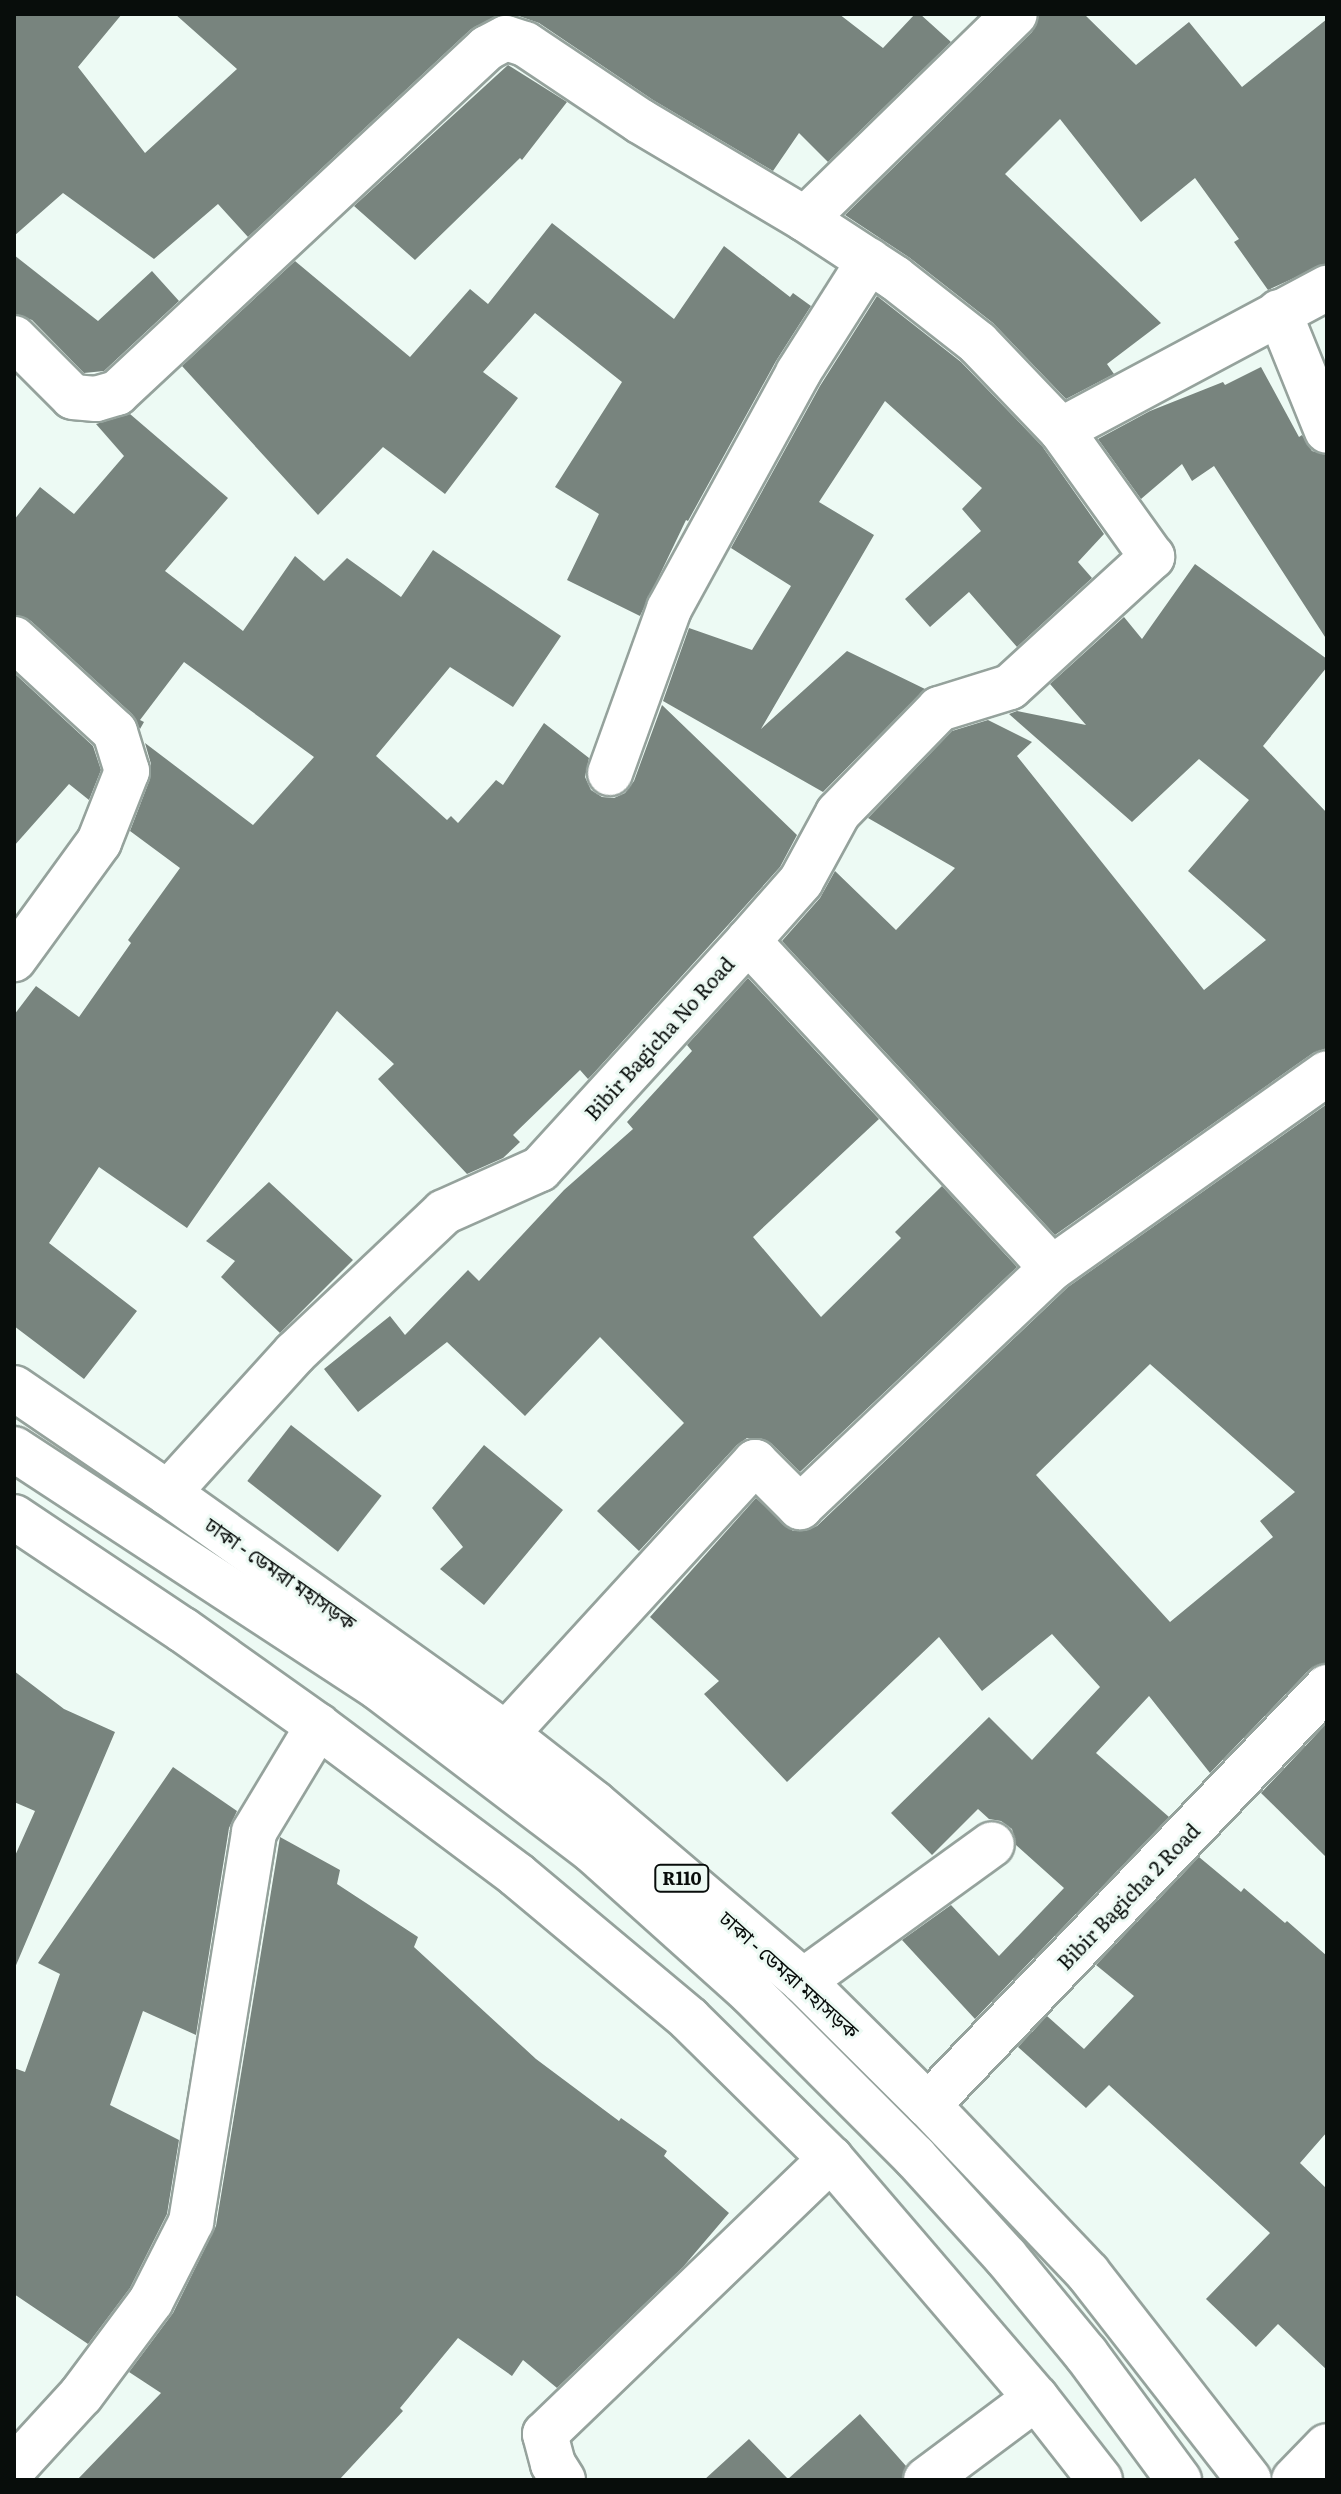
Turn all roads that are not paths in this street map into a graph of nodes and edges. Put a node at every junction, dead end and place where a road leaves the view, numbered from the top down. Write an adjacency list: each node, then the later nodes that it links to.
1 (1015, 14): 2 (main road)
2 (805, 219): 3 (main road); 6 (main road)
3 (869, 261): 7 (main road); 10 (main road)
4 (1327, 288): 5 (main road)
5 (1279, 312): 7 (main road); 8 (main road)
6 (14, 338)
7 (1061, 430): 11 (main road)
8 (1327, 431)
9 (14, 639): 12 (main road)
10 (610, 773)
11 (748, 941): 14 (main road, Bibir Bagicha No Road); 17 (main road, Bibir Bagicha No Road)
12 (14, 959)
13 (1327, 1073): 14 (main road)
14 (1052, 1268): 21 (main road)
15 (14, 1388): 17 (main road, ঢাকা - ডেমরা মহাসড়ক / R110)
16 (14, 1449): 32 (main road)
17 (168, 1493): 21 (main road, ঢাকা - ডেমরা মহাসড়ক / R110)
18 (14, 1517): 20 (main road)
19 (1327, 1687): 24 (main road, Bibir Bagicha 2 Road)
20 (318, 1726): 25 (main road); 28 (main road)
21 (506, 1734): 23 (main road, ঢাকা - ডেমরা মহাসড়ক / R110)
22 (992, 1844): 23 (main road)
23 (803, 1981): 24 (main road, ঢাকা - ডেমরা মহাসড়ক / R110)
24 (928, 2105): 33 (main road, ঢাকা - ডেমরা মহাসড়ক / R110)
25 (831, 2159): 26 (main road); 29 (main road)
26 (1036, 2398): 30 (main road); 31 (main road)
27 (1327, 2446): 34 (main road)
28 (14, 2468)
29 (563, 2480)
30 (926, 2480)
31 (1100, 2480)
32 (1179, 2480)
33 (1249, 2480)
34 (1294, 2480)

